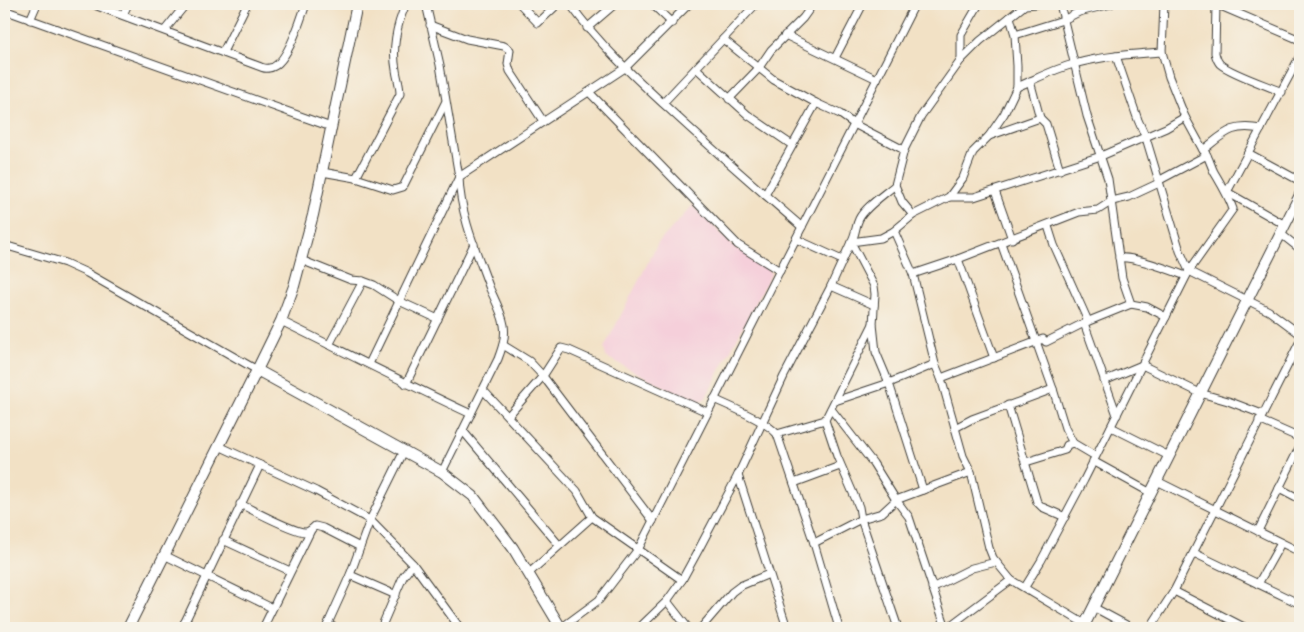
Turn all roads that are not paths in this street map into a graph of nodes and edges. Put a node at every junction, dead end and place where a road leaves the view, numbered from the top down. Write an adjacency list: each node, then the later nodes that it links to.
1 (36, 4): 29 (street)
2 (96, 4): 27 (street)
3 (128, 4): 27 (street)
4 (186, 4): 34 (street)
5 (247, 4): 39 (street)
6 (306, 4): 39 (street)
7 (357, 4): 62 (street)
8 (406, 4): 74 (street)
9 (426, 4): 32 (street)
10 (520, 4): 11 (street)
11 (558, 4)
12 (570, 4): 33 (street)
13 (615, 4): 33 (street)
14 (652, 4): 31 (street)
15 (689, 4): 31 (street)
16 (756, 4): 37 (street)
17 (813, 4): 35 (street)
18 (863, 4): 42 (street)
19 (915, 4): 49 (street)
20 (979, 4): 43 (street)
21 (1036, 4): 28 (street)
22 (1060, 4): 30 (street)
23 (1111, 4): 30 (street)
24 (1164, 4): 40 (street)
25 (1216, 4): 38 (street); 53 (street)
26 (4, 10): 29 (street)
27 (122, 15): 34 (street)
28 (1010, 17): 36 (street); 43 (street)
29 (30, 20): 62 (street)
30 (1063, 20): 36 (street); 45 (street)
31 (672, 23): 46 (street)
32 (430, 26): 55 (street); 60 (street)
33 (587, 28): 46 (street)
34 (166, 30): 39 (street)
35 (785, 35): 42 (street); 48 (street)
36 (1015, 35): 51 (street)
37 (723, 39): 47 (street); 48 (street)
38 (1300, 40)
39 (223, 52)
40 (1162, 52): 41 (street); 59 (street)
41 (1116, 56): 45 (street); 65 (street)
42 (835, 58): 49 (street)
43 (961, 60): 67 (street)
44 (1299, 61): 53 (street)
45 (1074, 64): 50 (street); 70 (street)
46 (625, 68): 52 (street); 56 (street)
47 (696, 68): 54 (street); 56 (street)
48 (758, 68): 54 (street); 57 (street)
49 (877, 79): 61 (street)
50 (1030, 81): 51 (street); 58 (street)
51 (1017, 87): 64 (street)
52 (589, 92): 60 (street); 100 (street)
53 (1282, 92): 63 (street)
54 (730, 99): 66 (street)
55 (446, 103): 73 (street); 74 (street)
56 (663, 103): 80 (street)
57 (816, 103): 61 (street); 66 (street)
58 (1040, 118): 64 (street); 71 (street)
59 (1185, 118): 65 (street); 68 (street)
60 (543, 121): 73 (street)
61 (854, 124): 67 (street); 86 (street)
62 (331, 127): 72 (street)
63 (1260, 129): 68 (street); 69 (street)
64 (989, 136): 82 (street)
65 (1146, 138): 70 (street); 76 (street)
66 (792, 145): 80 (street)
67 (904, 150): 77 (street)
68 (1205, 152): 76 (street); 79 (street)
69 (1248, 153): 75 (street); 79 (street)
70 (1101, 156): 71 (street); 83 (street)
71 (1060, 170): 78 (street)
72 (322, 172): 74 (street); 97 (street)
73 (459, 177): 93 (street); 106 (street)
74 (356, 178)
75 (1300, 181)
76 (1158, 182): 83 (street); 102 (street)
77 (895, 185): 84 (street); 91 (street)
78 (995, 190): 82 (street); 90 (street)
79 (1226, 192): 87 (street); 102 (street)
80 (765, 195): 86 (street)
81 (1300, 195): 87 (street)
82 (950, 197): 84 (street)
83 (1112, 201): 85 (street); 96 (street)
84 (913, 215): 88 (street)
85 (1048, 226): 90 (street); 112 (street)
86 (802, 227): 89 (street)
87 (1283, 230): 95 (street); 105 (street)
88 (894, 231): 91 (street); 101 (street)
89 (796, 239): 98 (street); 100 (street)
90 (1012, 239): 92 (street)
91 (850, 242): 98 (street); 108 (street)
92 (1001, 243): 99 (street); 115 (street)
93 (474, 244): 110 (street); 118 (street)
94 (4, 245): 123 (street)
95 (1300, 249)
96 (1119, 258): 102 (street); 107 (street)
97 (301, 260): 103 (street); 111 (street)
98 (842, 260): 104 (street)
99 (958, 260): 101 (street); 119 (street)
100 (780, 271): 132 (street)
101 (914, 274): 121 (street)
102 (1187, 274): 105 (street); 109 (street)
103 (363, 281): 106 (street); 117 (street)
104 (831, 286): 108 (street); 142 (street)
105 (1247, 300): 114 (street); 131 (street)
106 (400, 301): 110 (street); 120 (street)
107 (1131, 304): 109 (street); 112 (street)
108 (874, 305): 113 (street)
109 (1166, 317): 122 (street)
110 (438, 319): 128 (street)
111 (281, 320): 117 (street); 123 (street)
112 (1086, 322): 115 (street); 126 (street)
113 (872, 324): 127 (street); 133 (street)
114 (1300, 334)
115 (1037, 341): 119 (street); 129 (street)
116 (1300, 341): 140 (street)
117 (329, 345): 120 (street)
118 (503, 345): 124 (street); 130 (street)
119 (994, 358): 125 (street)
120 (369, 364): 128 (street)
121 (934, 364): 125 (street); 127 (street)
122 (1142, 365): 126 (street); 131 (street); 138 (street)
123 (257, 370): 149 (street); 151 (street)
124 (543, 376): 136 (street); 139 (street); 173 (street)
125 (941, 378): 144 (street)
126 (1104, 381): 138 (street)
127 (888, 383): 133 (street); 163 (street)
128 (406, 384): 137 (street)
129 (1053, 389): 134 (street); 148 (street)
130 (483, 390): 137 (street); 139 (street)
131 (1200, 393): 140 (street); 152 (street)
132 (714, 399): 136 (street); 142 (street)
133 (835, 401): 135 (street)
134 (1008, 405): 144 (street); 154 (street)
135 (831, 409): 141 (street); 166 (street)
136 (707, 412): 173 (street)
137 (471, 414): 145 (street)
138 (1117, 415): 143 (street)
139 (508, 416): 169 (street)
140 (1261, 417): 147 (street); 168 (street)
141 (825, 420): 146 (street); 156 (street)
142 (762, 424): 146 (street); 159 (street)
143 (1110, 427): 152 (street); 153 (street)
144 (955, 428): 158 (street)
145 (463, 431): 157 (street); 179 (street)
146 (777, 434): 161 (street)
147 (1300, 438)
148 (1073, 443): 153 (street); 154 (street)
149 (219, 446): 155 (street); 184 (street)
150 (1300, 446): 162 (street)
151 (404, 451): 157 (street); 172 (street)
152 (1169, 456): 160 (street)
153 (1094, 459): 164 (street); 170 (street)
154 (1026, 462): 170 (street)
155 (260, 465): 167 (street); 172 (street)
156 (840, 466): 161 (street); 171 (street)
157 (442, 472): 188 (street)
158 (971, 472): 163 (street); 185 (street)
159 (738, 475): 189 (street); 192 (street)
160 (1157, 481): 164 (street); 168 (street)
161 (794, 483): 177 (street)
162 (1279, 488): 165 (street); 175 (street)
163 (923, 490): 166 (street)
164 (1151, 493): 202 (street)
165 (1300, 498)
166 (896, 500): 171 (street); 196 (street)
167 (240, 504): 174 (street); 176 (street)
168 (1215, 510): 175 (street); 183 (street)
169 (592, 517): 179 (street); 181 (street)
170 (1065, 517): 195 (street)
171 (861, 519): 177 (street); 218 (street)
172 (370, 520): 180 (street); 186 (street)
173 (653, 521): 181 (street)
174 (310, 530): 180 (street); 187 (street)
175 (1258, 531): 178 (street)
176 (223, 540): 187 (street); 191 (street)
177 (814, 543): 217 (street)
178 (1281, 543): 182 (street); 194 (street)
179 (560, 545): 188 (street)
180 (360, 547): 190 (street)
181 (639, 548): 192 (street); 213 (street)
182 (1300, 552)
183 (1194, 553): 194 (street); 197 (street)
184 (164, 556): 191 (street); 207 (street)
185 (996, 562): 193 (street); 196 (street)
186 (413, 564): 198 (street); 212 (street)
187 (290, 571): 201 (street)
188 (528, 574): 213 (street)
189 (769, 574): 206 (street); 216 (street)
190 (350, 575): 198 (street); 204 (street)
191 (206, 576): 201 (street); 203 (street)
192 (682, 580): 199 (street)
193 (1011, 580): 195 (street); 219 (street)
194 (1258, 584): 200 (street)
195 (1025, 587): 205 (street)
196 (932, 588): 219 (street)
197 (1174, 591): 221 (street); 222 (street)
198 (396, 594): 211 (street)
199 (667, 601): 214 (street); 215 (street)
200 (1300, 604)
201 (272, 608): 209 (street)
202 (1093, 608): 205 (street); 220 (street)
203 (183, 626): 208 (street)
204 (327, 626): 210 (street)
205 (1084, 626)
206 (784, 627)
207 (128, 628)
208 (194, 628)
209 (263, 628)
210 (337, 628)
211 (381, 628)
212 (459, 628)
213 (561, 628)
214 (639, 628)
215 (688, 628)
216 (701, 628)
217 (839, 628)
218 (898, 628)
219 (946, 628)
220 (1132, 628)
221 (1150, 628)
222 (1246, 628)

